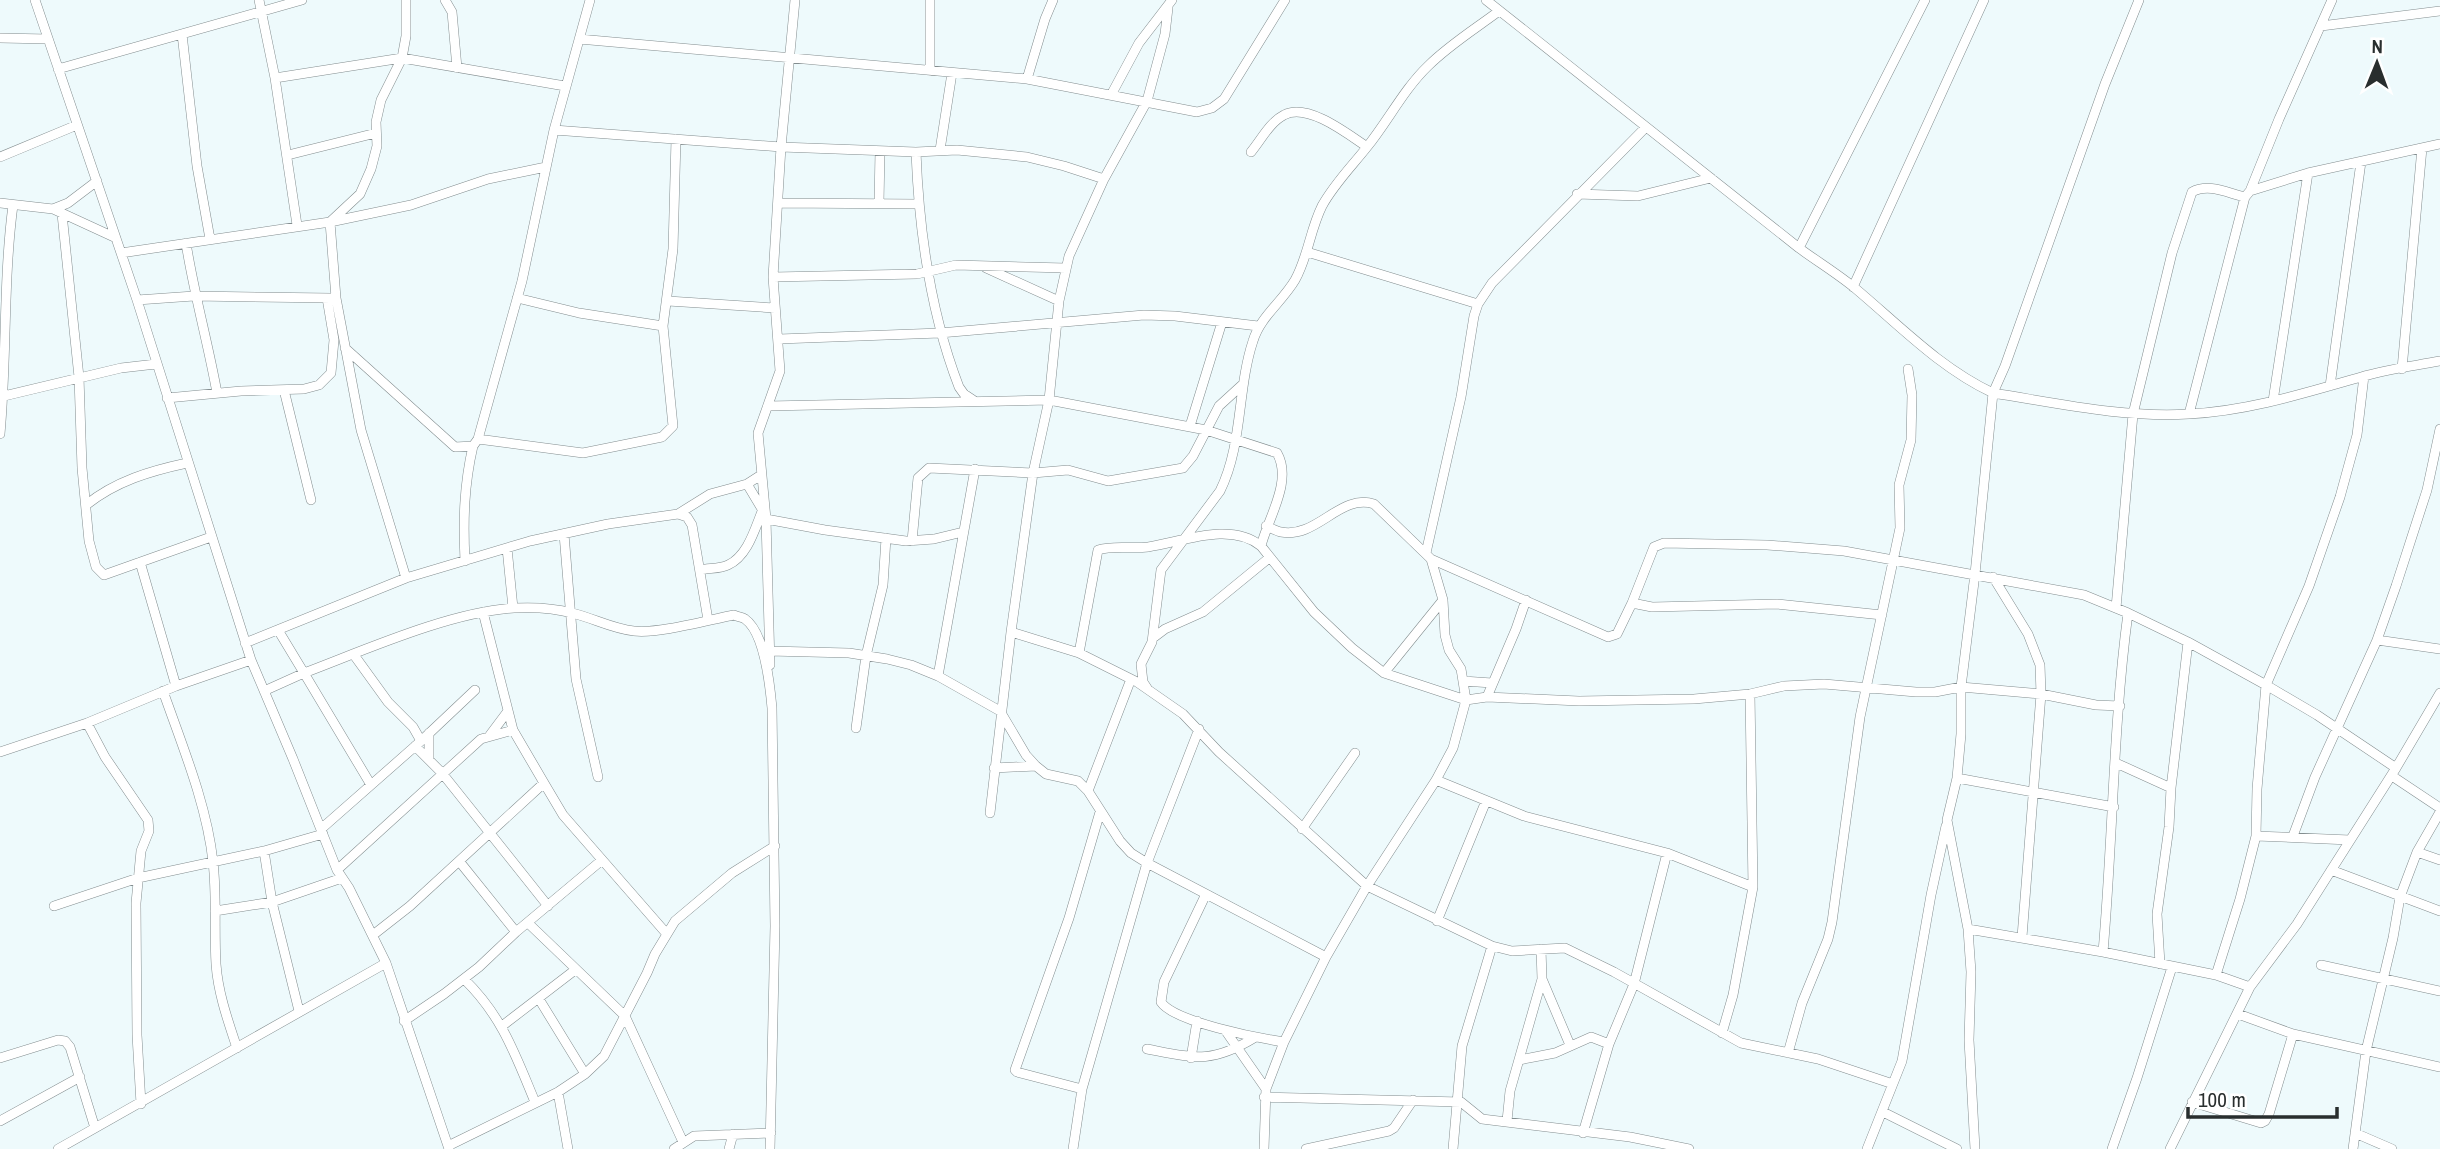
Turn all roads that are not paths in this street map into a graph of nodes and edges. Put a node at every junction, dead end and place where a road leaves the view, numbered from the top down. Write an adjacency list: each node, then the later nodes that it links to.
1 (35, 0): 22 (street)
2 (302, 0): 16 (street)
3 (406, 0): 24 (street)
4 (444, 0): 26 (street)
5 (590, 0): 23 (street)
6 (796, 0): 25 (street)
7 (930, 0): 28 (street)
8 (1053, 0): 31 (street)
9 (1285, 0): 34 (street)
10 (1486, 0): 17 (street)
11 (1925, 0): 69 (street)
12 (1984, 0): 76 (street)
13 (2139, 0): 104 (street)
14 (2332, 0): 19 (street)
15 (1170, 4): 33 (street); 34 (street)
16 (260, 5): 20 (street); 30 (street)
17 (1499, 10): 36 (street); 42 (street)
18 (2440, 11): 19 (street)
19 (2321, 26): 57 (street)
20 (182, 34): 27 (street); 67 (street)
21 (0, 38): 22 (street)
22 (48, 39): 27 (street)
23 (579, 39): 25 (street); 32 (street)
24 (402, 58): 26 (street); 30 (street); 38 (street)
25 (791, 58): 28 (street); 41 (street)
26 (457, 68): 32 (street)
27 (58, 69): 35 (street)
28 (930, 71): 29 (street)
29 (952, 73): 31 (street); 44 (street)
30 (275, 78): 48 (street)
31 (1027, 79): 33 (street)
32 (565, 86): 37 (street)
33 (1111, 94): 34 (street)
34 (1147, 101): 53 (street)
35 (77, 125): 49 (street); 55 (street)
36 (1646, 127): 54 (street); 56 (street)
37 (554, 130): 39 (street); 51 (street)
38 (376, 133): 48 (street); 64 (street)
39 (676, 139): 41 (street); 81 (street)
40 (2440, 145): 43 (street)
41 (781, 147): 45 (street); 59 (street)
42 (1367, 147): 47 (street); 70 (street)
43 (2422, 148): 50 (street); 95 (street)
44 (940, 150): 46 (street); 53 (street)
45 (880, 151): 46 (street); 60 (street)
46 (916, 152): 61 (street)
47 (1251, 152)
48 (288, 155): 65 (street)
49 (0, 157)
50 (2361, 162): 52 (street); 101 (street)
51 (546, 167): 64 (street); 79 (street)
52 (2308, 173): 57 (street); 109 (street)
53 (1104, 178): 73 (street)
54 (1711, 178): 56 (street); 69 (street)
55 (97, 181): 63 (street); 66 (street)
56 (1577, 194): 83 (street)
57 (2248, 194): 111 (street); 112 (street)
58 (0, 203): 62 (street)
59 (779, 203): 60 (street); 75 (street)
60 (879, 203): 61 (street)
61 (918, 204): 74 (street)
62 (13, 205): 63 (street); 105 (street)
63 (57, 211): 66 (street); 98 (street)
64 (330, 222): 65 (street); 78 (street)
65 (297, 225): 67 (street)
66 (116, 238): 71 (street)
67 (210, 239): 68 (street)
68 (186, 243): 71 (street); 77 (street)
69 (1799, 248): 76 (street)
70 (1307, 251): 83 (street); 88 (street)
71 (121, 253): 80 (street)
72 (981, 265): 73 (street); 74 (street); 82 (street)
73 (1066, 268): 82 (street)
74 (928, 271): 75 (street); 89 (street)
75 (773, 277): 84 (street)
76 (1853, 287): 104 (street)
77 (194, 296): 78 (street); 80 (street); 103 (street)
78 (331, 298): 91 (street); 102 (street)
79 (517, 298): 87 (street); 113 (street)
80 (137, 300): 93 (street)
81 (668, 301): 84 (street); 87 (street)
82 (1059, 301): 86 (street)
83 (1478, 304): 139 (street)
84 (775, 308): 90 (street)
85 (1222, 322): 86 (street); 88 (street); 114 (street)
86 (1057, 323): 89 (street); 108 (street)
87 (663, 326): 118 (street)
88 (1258, 326): 100 (street)
89 (940, 333): 90 (street); 107 (street)
90 (779, 339): 110 (street)
91 (345, 348): 96 (street); 99 (street)
92 (2440, 361): 95 (street)
93 (156, 364): 98 (street); 106 (street)
94 (1909, 369): 142 (street)
95 (2402, 369): 97 (street)
96 (373, 374): 99 (street); 120 (street)
97 (2364, 376): 101 (street); 178 (street)
98 (79, 377): 105 (street); 127 (street)
99 (352, 381): 147 (street)
100 (1242, 385): 116 (street); 119 (street)
101 (2330, 386): 109 (street)
102 (284, 390): 103 (street); 126 (street)
103 (217, 393): 106 (street)
104 (1993, 393): 111 (street); 145 (street)
105 (2, 397): 117 (street)
106 (167, 398): 121 (street)
107 (973, 400): 108 (street); 110 (street)
108 (1049, 400): 114 (street); 123 (street)
109 (2273, 401): 112 (street)
110 (768, 405): 124 (street)
111 (2133, 414): 112 (street); 152 (street)
112 (2189, 414)
113 (482, 424): 118 (street); 120 (street)
114 (1190, 426): 116 (street)
115 (2440, 429): 161 (street)
116 (1206, 430): 119 (street); 123 (street)
117 (0, 434)
118 (493, 440): 120 (street)
119 (1235, 441): 130 (street); 135 (street)
120 (475, 442): 141 (street)
121 (187, 463): 127 (street); 133 (street)
122 (975, 470): 123 (street); 131 (street); 136 (street)
123 (1033, 473): 159 (street)
124 (761, 475): 125 (street); 128 (street)
125 (747, 484): 128 (street); 129 (street)
126 (311, 500)
127 (86, 505): 143 (street)
128 (764, 511): 134 (street); 144 (street); 165 (street)
129 (678, 514): 132 (street); 144 (street)
130 (1266, 526): 137 (street); 139 (street)
131 (963, 532): 136 (street); 172 (street)
132 (564, 534): 138 (street); 154 (street)
133 (211, 537): 143 (street); 163 (street)
134 (887, 538): 136 (street); 168 (street)
135 (1182, 540): 137 (street); 160 (street); 166 (street)
136 (912, 541)
137 (1261, 546): 140 (street)
138 (507, 548): 141 (street); 151 (street)
139 (1428, 556): 148 (street); 149 (street)
140 (1269, 558): 160 (street); 171 (street)
141 (465, 561): 147 (street)
142 (1892, 561): 145 (street); 150 (street); 156 (street)
143 (140, 562): 177 (street)
144 (700, 570): 157 (street)
145 (1975, 575): 146 (street); 180 (street)
146 (1993, 577): 152 (street); 187 (street)
147 (406, 578): 158 (street)
148 (1443, 600): 171 (street); 175 (street)
149 (1526, 600): 150 (street); 176 (street)
150 (1632, 603): 156 (street)
151 (513, 608): 153 (street); 154 (street)
152 (2116, 608): 155 (street)
153 (483, 612): 167 (street); 191 (street)
154 (570, 612): 157 (street); 210 (street)
155 (2128, 613): 162 (street); 190 (street)
156 (1882, 615): 179 (street)
157 (708, 620): 174 (street)
158 (278, 630): 163 (street); 170 (street)
159 (1011, 632): 166 (street); 192 (street)
160 (1153, 638): 184 (street)
161 (2377, 640): 164 (street); 196 (street)
162 (2188, 642): 178 (street); 215 (street)
163 (245, 643): 169 (street)
164 (2440, 649)
165 (769, 650): 168 (street); 174 (street)
166 (1079, 653): 173 (street)
167 (354, 655): 170 (street); 194 (street)
168 (866, 656): 172 (street); 195 (street)
169 (251, 660): 177 (street); 183 (street)
170 (304, 673): 183 (street); 214 (street)
171 (1384, 673): 189 (street)
172 (938, 676): 192 (street)
173 (1131, 679): 184 (street); 216 (street)
174 (770, 681): 230 (street)
175 (1463, 681): 176 (street); 189 (street)
176 (1492, 683): 188 (street)
177 (176, 685): 182 (street)
178 (2266, 685): 196 (street); 227 (street)
179 (1866, 687): 180 (street); 186 (street); 292 (street)
180 (1961, 687): 187 (street); 211 (street)
181 (475, 690): 199 (street)
182 (163, 691): 193 (street); 237 (street)
183 (264, 691): 225 (street)
184 (1150, 691): 197 (street)
185 (2440, 693): 208 (street)
186 (1750, 694): 188 (street); 243 (street)
187 (2041, 694): 190 (street); 217 (street)
188 (1487, 697): 189 (street)
189 (1466, 700): 212 (street)
190 (2120, 706): 205 (street)
191 (508, 711): 198 (street); 200 (street)
192 (1000, 711): 206 (street); 207 (street)
193 (87, 723): 202 (street); 241 (street)
194 (413, 727): 199 (street); 201 (street)
195 (856, 728)
196 (2337, 728): 208 (street); 228 (street)
197 (1199, 729): 224 (street); 238 (street)
198 (513, 730): 200 (street); 213 (street)
199 (431, 732): 201 (street); 204 (street)
200 (489, 735): 209 (street)
201 (418, 744): 204 (street); 214 (street)
202 (0, 752)
203 (1355, 753): 224 (street)
204 (429, 760): 209 (street)
205 (2116, 763): 215 (street); 219 (street)
206 (1036, 766): 207 (street); 216 (street)
207 (994, 768): 222 (street)
208 (2394, 772): 220 (street); 229 (street)
209 (442, 773): 226 (street); 240 (street)
210 (598, 777)
211 (1957, 778): 217 (street); 223 (street)
212 (1436, 780): 218 (street); 242 (street)
213 (544, 783): 226 (street); 234 (street)
214 (371, 785): 225 (street)
215 (2171, 788): 263 (street)
216 (1088, 791): 221 (street)
217 (2034, 792): 219 (street); 257 (street)
218 (1486, 801): 233 (street); 251 (street)
219 (2114, 807): 260 (street)
220 (2440, 810): 232 (street)
221 (1100, 812): 238 (street); 300 (street)
222 (990, 813)
223 (1947, 820): 253 (street); 299 (street)
224 (1302, 829): 242 (street)
225 (322, 831): 231 (street); 240 (street)
226 (490, 832): 236 (street); 248 (street)
227 (2256, 836): 228 (street); 267 (street)
228 (2293, 836): 229 (street)
229 (2350, 839): 239 (street)
230 (775, 846): 255 (street); 312 (street)
231 (264, 851): 237 (street); 246 (street)
232 (2417, 852): 235 (street); 245 (street)
233 (1667, 853): 243 (street); 271 (street)
234 (602, 860): 248 (street); 255 (street)
235 (2440, 860)
236 (459, 861): 254 (street); 256 (street)
237 (213, 862): 241 (street); 249 (street)
238 (1147, 863): 244 (street); 300 (street)
239 (2331, 870): 245 (street); 272 (street)
240 (340, 874): 246 (street); 256 (street)
241 (138, 878): 247 (street); 307 (street)
242 (1367, 886): 251 (street); 261 (street)
243 (1753, 887): 282 (street)
244 (1206, 894): 261 (street); 279 (street)
245 (2400, 897): 250 (street); 268 (street)
246 (272, 902): 249 (street); 275 (street)
247 (54, 906)
248 (548, 906): 252 (street)
249 (215, 911): 289 (street)
250 (2440, 911)
251 (1437, 921): 258 (street)
252 (528, 923): 254 (street); 266 (street)
253 (1968, 929): 257 (street); 331 (street)
254 (516, 932): 269 (street)
255 (666, 933): 277 (street)
256 (373, 935): 262 (street)
257 (2022, 937): 260 (street)
258 (1492, 946): 259 (street); 305 (street)
259 (1541, 949): 270 (street); 271 (street)
260 (2103, 952): 263 (street)
261 (1326, 957): 285 (street)
262 (386, 962): 275 (street); 278 (street)
263 (2160, 964): 265 (street)
264 (2321, 965): 268 (street)
265 (2172, 967): 267 (street); 332 (street)
266 (575, 970): 274 (street); 277 (street)
267 (2216, 975): 272 (street)
268 (2383, 977): 273 (street); 291 (street)
269 (464, 979): 278 (street); 280 (street)
270 (1542, 979): 287 (street); 295 (street)
271 (1634, 984): 282 (street); 286 (street)
272 (2250, 987): 276 (street)
273 (2440, 991)
274 (539, 999): 280 (street); 297 (street)
275 (299, 1011): 289 (street)
276 (2238, 1014): 283 (street); 306 (street)
277 (625, 1016): 297 (street); 316 (street)
278 (404, 1021): 318 (street)
279 (1197, 1021): 281 (street); 294 (street)
280 (502, 1026): 304 (street)
281 (1225, 1029): 284 (street); 288 (street)
282 (1722, 1033): 292 (street)
283 (2293, 1034): 291 (street); 306 (street)
284 (1254, 1038): 285 (street); 288 (street)
285 (1284, 1042): 302 (street)
286 (1609, 1044): 287 (street); 313 (street)
287 (1570, 1045): 295 (street)
288 (1239, 1047): 294 (street); 302 (street)
289 (237, 1048): 307 (street)
290 (1147, 1049): 294 (street)
291 (2365, 1051): 296 (street); 314 (street)
292 (1788, 1053): 299 (street)
293 (0, 1058): 298 (street)
294 (1191, 1058)
295 (1519, 1060): 310 (street)
296 (2440, 1067)
297 (585, 1074): 301 (street)
298 (80, 1077): 309 (street); 311 (street)
299 (1893, 1084): 308 (street)
300 (1082, 1089): 324 (street)
301 (558, 1092): 304 (street); 320 (street)
302 (1265, 1093): 303 (street); 325 (street)
303 (1413, 1100): 305 (street); 326 (street)
304 (535, 1102): 318 (street)
305 (1456, 1102): 310 (street); 327 (street)
306 (2192, 1102): 333 (street)
307 (141, 1104): 311 (street)
308 (1883, 1112): 329 (street); 330 (street)
309 (0, 1121)
310 (1507, 1121): 313 (street)
311 (95, 1128): 319 (street)
312 (771, 1133): 315 (street); 323 (street)
313 (1583, 1133): 317 (street)
314 (2355, 1133): 334 (street); 335 (street)
315 (733, 1134): 316 (street); 322 (street)
316 (683, 1142): 321 (street)
317 (1655, 1145): 328 (street)
318 (448, 1147)
319 (58, 1149)
320 (568, 1149)
321 (674, 1149)
322 (729, 1149)
323 (771, 1149)
324 (1073, 1149)
325 (1264, 1149)
326 (1306, 1149)
327 (1453, 1149)
328 (1689, 1149)
329 (1867, 1149)
330 (1957, 1149)
331 (1975, 1149)
332 (2112, 1149)
333 (2170, 1149)
334 (2353, 1149)
335 (2392, 1149)

